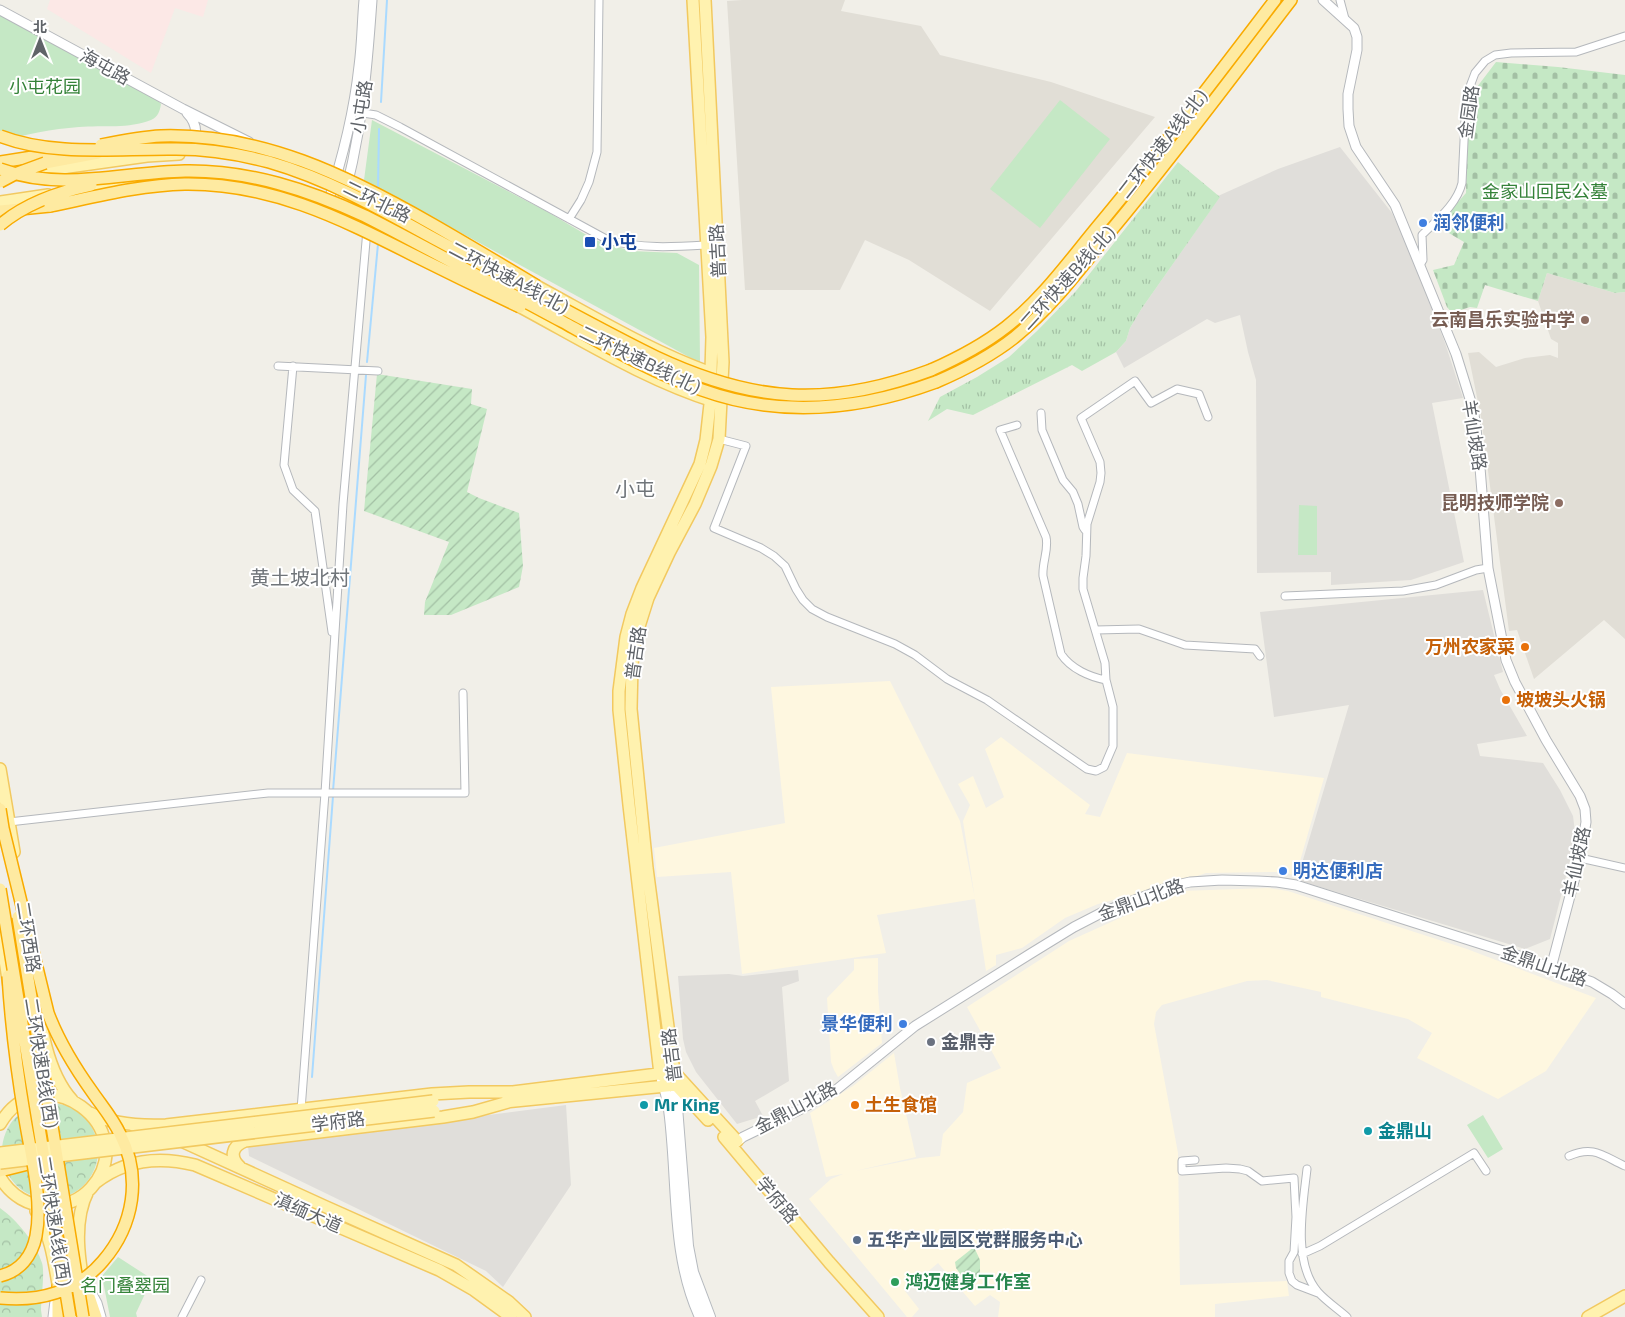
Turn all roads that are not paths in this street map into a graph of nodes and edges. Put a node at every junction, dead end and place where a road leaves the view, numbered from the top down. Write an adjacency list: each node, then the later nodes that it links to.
1 (364, 0): 22 (street, 小屯路)
2 (372, 0): 14 (street, 小屯路)
3 (599, 0): 31 (street)
4 (694, 0): 34 (main road, 普吉路)
5 (705, 0): 42 (main road, 普吉路)
6 (1275, 0): 36 (highway, 二环快速A线(北), bridge)
7 (1291, 0): 40 (highway, 二环快速B线(北), bridge)
8 (1340, 0): 11 (street)
9 (1326, 3): 11 (street, 羊仙坡路)
10 (0, 10): 13 (street, 海屯路)
11 (1345, 19): 35 (street, 羊仙坡路)
12 (1625, 36): 35 (street, 金园路)
13 (183, 109): 17 (street); 22 (street, 海屯路)
14 (362, 113): 24 (street, 小屯路); 31 (street)
15 (0, 136): 16 (highway, bridge)
16 (144, 150): 23 (highway, bridge); 36 (highway, 二环快速A线(北), bridge)
17 (181, 154): 21 (main road, 二环北路); 22 (main road, 二环北路)
18 (0, 162): 36 (highway, bridge)
19 (0, 169): 20 (highway, bridge)
20 (146, 174): 33 (highway, bridge); 40 (highway, 二环快速B线(北), bridge)
21 (0, 176)
22 (333, 181): 24 (main road, 二环北路); 26 (street, 小屯路)
23 (0, 182)
24 (347, 187): 29 (street, 小屯路); 42 (main road, 二环北路)
25 (0, 202): 26 (main road, 二环北路)
26 (326, 206): 29 (main road, 二环北路)
27 (19, 210): 28 (highway); 30 (highway); 40 (highway, bridge)
28 (0, 211)
29 (340, 212): 32 (main road, 二环北路)
30 (0, 216)
31 (570, 219): 34 (street)
32 (368, 224): 39 (street); 43 (main road, 二环北路)
33 (0, 225)
34 (707, 245): 42 (main road, 普吉路)
35 (1420, 264): 49 (street, 羊仙坡路)
36 (656, 357)
37 (278, 366): 38 (street)
38 (293, 366): 39 (street); 51 (street)
39 (354, 369): 41 (street); 50 (street)
40 (651, 369)
41 (378, 371)
42 (717, 375): 43 (main road, 普吉路)
43 (716, 402): 47 (main road, 普吉路); 71 (main road, 普吉路)
44 (1041, 413): 48 (street)
45 (1208, 417): 48 (street)
46 (1017, 425): 56 (street)
47 (719, 439): 56 (street); 70 (main road, 普吉路)
48 (1087, 533): 53 (street)
49 (1488, 568): 52 (street); 62 (street, 羊仙坡路)
50 (339, 571): 51 (street); 59 (street)
51 (323, 573): 54 (street)
52 (1285, 596)
53 (1096, 630): 55 (street); 56 (street)
54 (333, 640)
55 (1260, 656)
56 (1106, 680)
57 (463, 693): 59 (street)
58 (0, 769): 61 (main road, 二环西路)
59 (326, 793): 61 (street); 77 (street)
60 (0, 809): 61 (highway, 二环快速B线(西), bridge)
61 (6, 825): 68 (main road, 二环西路); 105 (highway, bridge); 110 (highway, 二环快速B线(西), bridge)
62 (1580, 858): 63 (street); 66 (street, 羊仙坡路)
63 (1625, 868)
64 (0, 889): 65 (highway, 二环快速A线(西), bridge)
65 (2, 924): 69 (main road, 二环西路); 99 (highway, bridge); 109 (highway, 二环快速A线(西), bridge)
66 (1551, 968): 67 (street, 金鼎山北路); 83 (street, 金鼎山北路)
67 (1625, 1004)
68 (39, 1010): 69 (main road); 74 (main road, 二环西路)
69 (14, 1014): 76 (main road, 二环西路)
70 (674, 1072): 71 (main road, 学府路); 72 (main road, 普吉路); 83 (main road, 学府路)
71 (660, 1074): 72 (main road, 学府路); 73 (main road, 学府路)
72 (670, 1086): 73 (main road, 学府路); 83 (main road, 学府路); 117 (main road, 普吉路); 118 (main road, 普吉路)
73 (511, 1097): 75 (main road, 学府路); 77 (main road, 学府路); 82 (main road)
74 (72, 1100): 76 (main road); 78 (main road)
75 (433, 1106): 84 (main road, 学府路, bridge); 85 (main road, 学府路, bridge)
76 (13, 1108): 80 (main road)
77 (301, 1110): 79 (main road, 学府路)
78 (90, 1113): 81 (main road, 学府路); 96 (main road)
79 (258, 1115): 81 (main road, 学府路); 82 (main road)
80 (1, 1122)
81 (133, 1124): 90 (main road, 滇缅大道)
82 (262, 1139): 90 (main road)
83 (735, 1143): 119 (main road, 学府路)
84 (0, 1153)
85 (82, 1153): 88 (main road, 学府路, bridge); 92 (highway, bridge)
86 (1568, 1156): 89 (street)
87 (1195, 1160): 103 (street)
88 (0, 1163)
89 (1625, 1166)
90 (241, 1168): 116 (main road, 滇缅大道)
91 (1306, 1169): 98 (street)
92 (0, 1171)
93 (1486, 1171): 98 (street)
94 (0, 1177): 95 (main road)
95 (4, 1186): 97 (main road)
96 (92, 1186): 97 (main road, 滇缅大道); 101 (main road); 115 (main road, 滇缅大道)
97 (28, 1202): 102 (main road)
98 (1302, 1254): 103 (street)
99 (0, 1276)
100 (201, 1280): 114 (street)
101 (84, 1282): 102 (main road); 111 (main road); 112 (highway); 113 (street)
102 (58, 1287): 106 (street); 107 (highway); 108 (main road)
103 (1318, 1293): 120 (street)
104 (1625, 1296): 121 (main road)
105 (0, 1298)
106 (52, 1317)
107 (58, 1317)
108 (63, 1317)
109 (70, 1317)
110 (83, 1317)
111 (89, 1317)
112 (96, 1317)
113 (102, 1317)
114 (182, 1317)
115 (511, 1317)
116 (525, 1317)
117 (700, 1317)
118 (710, 1317)
119 (878, 1317)
120 (1347, 1317)
121 (1588, 1317)

